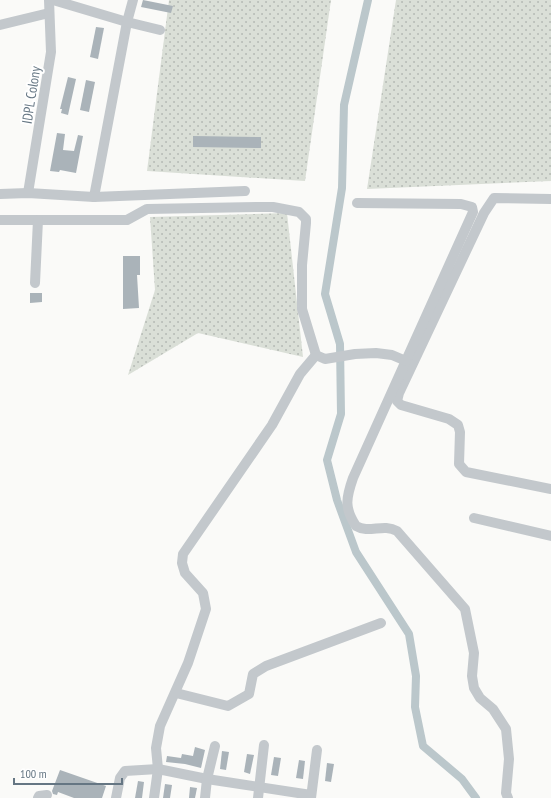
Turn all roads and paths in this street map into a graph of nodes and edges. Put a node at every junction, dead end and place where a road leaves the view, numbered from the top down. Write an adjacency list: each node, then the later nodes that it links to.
1 (49, 0): 4 (street, IDPL Colony)
2 (53, 0): 5 (street)
3 (133, 0): 5 (street)
4 (49, 13): 6 (street); 9 (street, IDPL Colony)
5 (127, 22): 7 (street); 11 (street)
6 (0, 25)
7 (160, 30)
8 (245, 191): 11 (street)
9 (28, 193): 10 (street); 11 (street)
10 (0, 194)
11 (94, 197)
12 (551, 199): 19 (street)
13 (358, 203): 18 (street)
14 (0, 220): 15 (street)
15 (38, 220): 16 (street); 17 (street)
16 (35, 283)
17 (316, 355): 18 (street); 23 (street)
18 (406, 361): 35 (street)
19 (551, 490)
20 (474, 518): 21 (street)
21 (551, 536)
22 (381, 623): 23 (street)
23 (176, 693): 27 (street)
24 (264, 745): 29 (street)
25 (215, 746): 28 (street)
26 (318, 750): 30 (street)
27 (158, 769): 28 (street); 31 (street); 32 (street)
28 (207, 779): 29 (street); 33 (street)
29 (259, 787): 30 (street); 34 (street)
30 (311, 796)
31 (116, 798)
32 (154, 798)
33 (205, 798)
34 (258, 798)
35 (508, 798)

